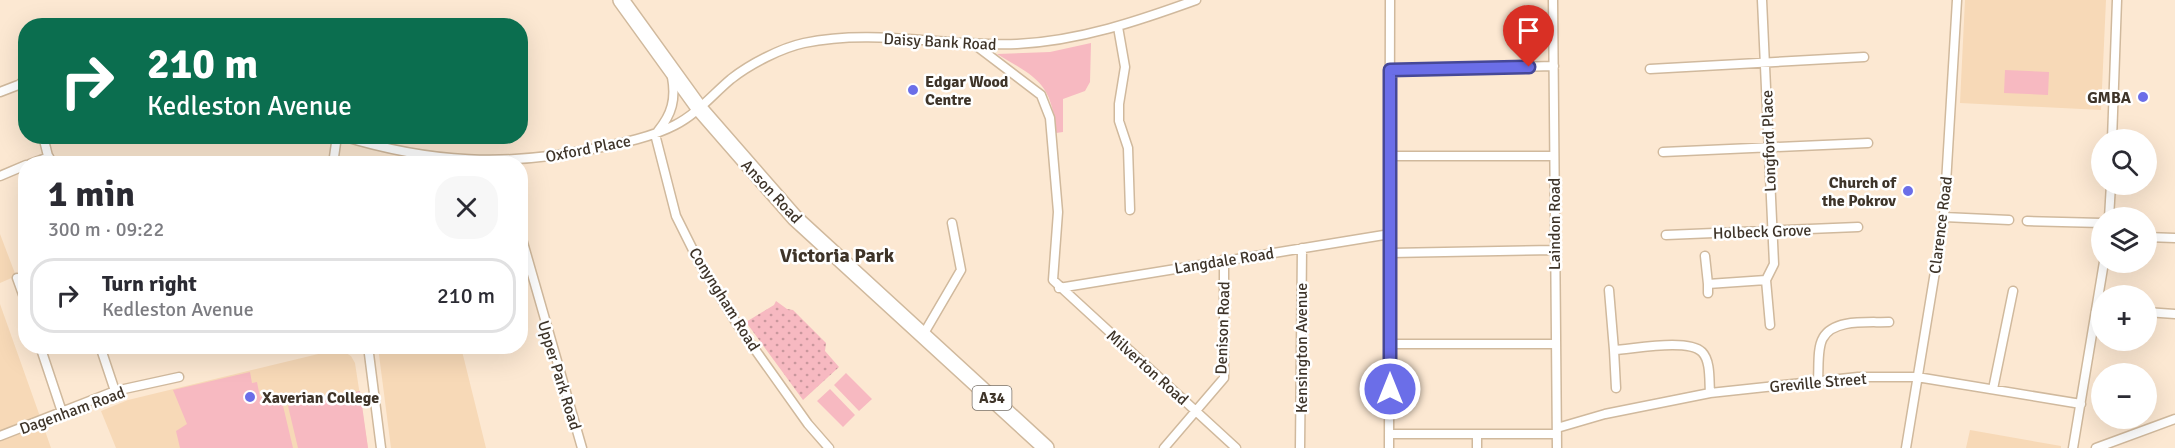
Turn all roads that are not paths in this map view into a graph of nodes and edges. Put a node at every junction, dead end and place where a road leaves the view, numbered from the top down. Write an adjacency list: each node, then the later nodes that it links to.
1 (1196, 0): 8 (street, Daisy Bank Road)
2 (1390, 0): 14 (street)
3 (1554, 0): 12 (street, Laindon Road)
4 (1762, 0): 11 (street, Longford Place)
5 (1957, 0): 32 (street, Clarence Road)
6 (2117, 0): 19 (street)
7 (625, 5): 15 (highway, Anson Road / A34)
8 (1118, 27): 9 (street, Daisy Bank Road); 31 (street)
9 (974, 44): 18 (street, Daisy Bank Road); 50 (street)
10 (1864, 57): 11 (street)
11 (1766, 62): 13 (street); 23 (street, Longford Place)
12 (1554, 66): 14 (street); 27 (street, Laindon Road)
13 (1650, 69)
14 (1390, 70): 26 (street)
15 (671, 72): 18 (highway, Anson Road / A34); 20 (street)
16 (18, 85): 17 (street)
17 (0, 92)
18 (699, 108): 20 (street, Oxford Place); 57 (highway, Anson Road / A34)
19 (2112, 129)
20 (656, 134): 28 (street, Oxford Place); 82 (street, Conyngham Road)
21 (1868, 143): 23 (street)
22 (376, 144): 25 (street, Oxford Place)
23 (1768, 147): 24 (street); 38 (street, Longford Place)
24 (1663, 152)
25 (428, 156)
26 (1390, 156): 27 (street); 39 (street)
27 (1554, 156): 44 (street, Laindon Road)
28 (528, 159)
29 (18, 168): 30 (street)
30 (0, 176)
31 (1130, 210)
32 (1944, 217): 33 (street); 66 (street, Clarence Road)
33 (2009, 220)
34 (2027, 220): 36 (street)
35 (952, 223): 57 (street)
36 (2091, 223)
37 (1858, 227): 38 (street, Holbeck Grove)
38 (1772, 230): 40 (street, Holbeck Grove); 49 (street, Longford Place)
39 (1390, 234): 43 (street, Langdale Road); 45 (street)
40 (1666, 235)
41 (2157, 237): 42 (street)
42 (2175, 237)
43 (1302, 248): 47 (street, Langdale Road); 86 (street, Kensington Avenue)
44 (1555, 250): 45 (street); 59 (street, Laindon Road)
45 (1390, 253): 58 (street)
46 (1705, 256): 49 (street)
47 (1224, 259): 50 (street, Langdale Road); 73 (street, Denison Road)
48 (528, 260): 81 (street, Upper Park Road)
49 (1766, 280): 56 (street, Longford Place)
50 (1059, 288): 73 (street, Milverton Road)
51 (1609, 290): 60 (street)
52 (2013, 291): 69 (street)
53 (2157, 313): 54 (street)
54 (2175, 314)
55 (1889, 322): 67 (street)
56 (1770, 325)
57 (923, 335): 83 (highway, Anson Road / A34)
58 (1390, 344): 59 (street); 77 (street)
59 (1555, 344): 76 (street, Laindon Road)
60 (1614, 350): 68 (street); 71 (street)
61 (2091, 350): 72 (street)
62 (43, 354): 74 (street)
63 (103, 354): 70 (street)
64 (369, 354): 80 (street)
65 (179, 376): 70 (street, Dagenham Road)
66 (1917, 377): 67 (street, Greville Street); 69 (street, Greville Street); 90 (street, Clarence Road)
67 (1818, 380): 71 (street, Greville Street)
68 (1616, 388)
69 (1994, 389): 72 (street, Greville Street)
70 (115, 391): 74 (street, Dagenham Road)
71 (1710, 393): 76 (street, Greville Street)
72 (2081, 404): 91 (street)
73 (1196, 409): 84 (street, Denison Road); 85 (street, Milverton Road)
74 (62, 412): 78 (street, Dagenham Road)
75 (2175, 419): 92 (street)
76 (1557, 431): 79 (street, Greville Street); 89 (street, Laindon Road)
77 (1390, 434): 79 (street, Greville Street); 87 (street)
78 (0, 436)
79 (1477, 436): 88 (street)
80 (381, 448)
81 (582, 448)
82 (829, 448)
83 (1046, 448)
84 (1164, 448)
85 (1236, 448)
86 (1300, 448)
87 (1389, 448)
88 (1477, 448)
89 (1557, 448)
90 (1906, 448)
91 (2073, 448)
92 (2096, 448)

